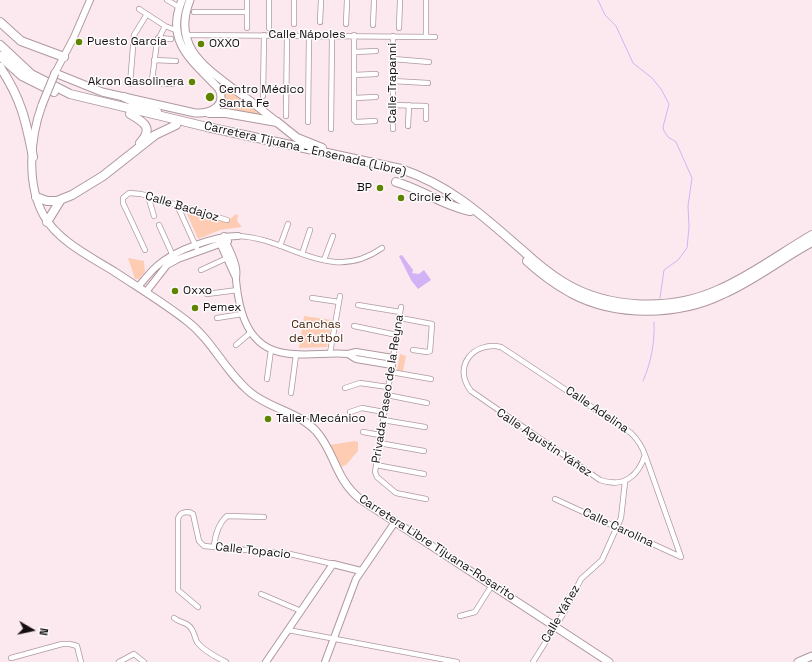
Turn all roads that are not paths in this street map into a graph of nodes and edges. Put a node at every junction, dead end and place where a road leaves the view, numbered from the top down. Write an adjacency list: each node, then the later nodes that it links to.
1 (90, 0): 41 (street)
2 (167, 0): 12 (street)
3 (190, 0): 26 (main road)
4 (247, 0): 15 (street)
5 (269, 0): 24 (street)
6 (294, 0): 19 (street)
7 (320, 0): 18 (street)
8 (347, 0): 20 (street)
9 (374, 0): 21 (street)
10 (400, 0): 25 (street)
11 (426, 0): 33 (street)
12 (181, 4): 26 (main road)
13 (139, 9): 16 (street)
14 (194, 12): 15 (street)
15 (247, 12): 23 (street)
16 (147, 14): 22 (street); 53 (street)
17 (0, 22): 41 (highway)
18 (320, 22)
19 (294, 24)
20 (346, 24)
21 (373, 25)
22 (165, 26): 26 (street); 35 (street)
23 (247, 28)
24 (269, 28)
25 (399, 28)
26 (180, 34): 27 (street, Calle Nápoles); 47 (main road)
27 (264, 35): 28 (street, Calle Nápoles); 55 (street)
28 (287, 35): 30 (street, Calle Nápoles); 63 (street)
29 (354, 35): 31 (street, Calle Nápoles); 32 (street, Calle Nápoles); 39 (street)
30 (309, 36): 31 (street, Calle Nápoles); 68 (street)
31 (332, 36): 71 (street)
32 (393, 36): 33 (street, Calle Nápoles); 42 (street, Calle Trapanni)
33 (426, 37): 34 (street, Calle Nápoles)
34 (435, 37)
35 (158, 38): 36 (street); 43 (street)
36 (171, 39)
37 (0, 45): 64 (highway, Carretera Tijuana - Ensenada (Libre))
38 (376, 51): 39 (street)
39 (355, 52): 50 (street)
40 (0, 56): 62 (highway, Carretera Tijuana - Ensenada (Libre))
41 (64, 57): 48 (street)
42 (393, 59): 45 (street); 51 (street, Calle Trapanni)
43 (154, 60): 44 (street); 54 (street)
44 (176, 61)
45 (429, 62)
46 (0, 68): 75 (highway)
47 (205, 71): 61 (main road); 67 (main road)
48 (55, 73): 56 (main road); 75 (main road, Carretera Libre Tijuana-Rosarito, bridge)
49 (376, 74): 50 (street)
50 (354, 75): 58 (street)
51 (393, 81): 52 (street); 59 (street, Calle Trapanni)
52 (428, 83)
53 (130, 84)
54 (173, 84)
55 (263, 96)
56 (124, 97): 61 (main road); 64 (highway)
57 (376, 97): 58 (street)
58 (354, 98): 66 (street)
59 (393, 105): 60 (street); 72 (street, Calle Trapanni)
60 (409, 106): 65 (street); 70 (street)
61 (209, 112): 67 (highway)
62 (130, 114): 69 (highway, Carretera Tijuana - Ensenada (Libre)); 73 (highway)
63 (286, 116)
64 (168, 118): 74 (highway, Carretera Tijuana - Ensenada (Libre))
65 (426, 119)
66 (375, 121)
67 (277, 122): 74 (highway)
68 (308, 122)
69 (176, 125): 73 (highway); 81 (highway, Carretera Tijuana - Ensenada (Libre))
70 (408, 126)
71 (331, 129)
72 (393, 130)
73 (135, 150): 79 (highway)
74 (339, 155): 88 (highway, Carretera Tijuana - Ensenada (Libre))
75 (33, 157): 78 (main road, Carretera Libre Tijuana-Rosarito)
76 (396, 182): 81 (highway)
77 (148, 196): 80 (street, Calle Badajoz); 82 (street); 97 (street, Calle Badajoz)
78 (36, 197): 79 (highway); 84 (main road, Carretera Libre Tijuana-Rosarito)
79 (60, 201): 84 (highway)
80 (178, 206): 83 (street, Calle Badajoz); 95 (street)
81 (470, 211): 93 (highway, Carretera Tijuana - Ensenada (Libre))
82 (154, 216)
83 (227, 220)
84 (48, 222): 105 (main road, Carretera Libre Tijuana-Rosarito)
85 (288, 224): 94 (street)
86 (159, 225): 99 (street)
87 (310, 230): 98 (street)
88 (812, 235)
89 (238, 236): 91 (street); 94 (street)
90 (334, 236): 101 (street)
91 (225, 239): 92 (street); 104 (street)
92 (218, 240): 95 (street); 100 (street)
93 (812, 242)
94 (280, 246): 98 (street)
95 (197, 248): 99 (street); 102 (street)
96 (382, 248): 101 (street)
97 (145, 250)
98 (302, 254): 101 (street)
99 (173, 256): 102 (street)
100 (227, 258): 103 (street); 104 (street)
101 (324, 260)
102 (165, 263): 105 (street); 107 (street)
103 (201, 270)
104 (236, 278): 106 (street)
105 (138, 287): 107 (main road, Carretera Libre Tijuana-Rosarito)
106 (238, 290): 108 (street); 115 (street)
107 (146, 292): 153 (main road, Carretera Libre Tijuana-Rosarito)
108 (207, 294)
109 (340, 296): 111 (street)
110 (312, 298): 111 (street)
111 (339, 302): 124 (street)
112 (358, 305): 114 (street)
113 (401, 307): 114 (street, Privada Paseo de la Reyna)
114 (400, 312): 117 (street, Privada Paseo de la Reyna)
115 (242, 314): 116 (street); 119 (street)
116 (217, 318)
117 (400, 318): 120 (street, Privada Paseo de la Reyna); 123 (street)
118 (354, 326): 120 (street)
119 (250, 333): 121 (street); 122 (street)
120 (397, 335): 128 (street, Privada Paseo de la Reyna)
121 (236, 345)
122 (271, 350): 126 (street); 131 (street)
123 (414, 350)
124 (330, 353): 125 (street); 126 (street)
125 (348, 354): 128 (street); 129 (street)
126 (296, 355): 135 (street)
127 (469, 357): 146 (street, Calle Adelina); 149 (street, Calle Agustin Yáñez)
128 (393, 358): 129 (street, Privada Paseo de la Reyna)
129 (392, 365): 130 (street, Privada Paseo de la Reyna)
130 (391, 372): 132 (street); 133 (street, Privada Paseo de la Reyna)
131 (267, 379)
132 (431, 379)
133 (388, 387): 134 (street); 136 (street, Privada Paseo de la Reyna)
134 (345, 388)
135 (291, 393)
136 (387, 395): 137 (street); 139 (street, Privada Paseo de la Reyna)
137 (427, 403)
138 (350, 412): 139 (street)
139 (384, 412): 140 (street, Privada Paseo de la Reyna)
140 (383, 420): 141 (street); 143 (street, Privada Paseo de la Reyna)
141 (425, 427)
142 (363, 432): 143 (street)
143 (380, 435): 144 (street, Privada Paseo de la Reyna)
144 (379, 443): 145 (street); 147 (street, Privada Paseo de la Reyna)
145 (424, 451)
146 (645, 455): 149 (street); 156 (street, Calle Adelina)
147 (376, 465): 148 (street); 150 (street, Privada Paseo de la Reyna)
148 (424, 474)
149 (625, 482): 154 (street, Calle Yáñez)
150 (426, 499)
151 (555, 499): 154 (street, Calle Carolina)
152 (264, 517): 155 (street)
153 (395, 522): 158 (street); 159 (main road, Carretera Libre Tijuana-Rosarito)
154 (617, 527): 156 (street, Calle Carolina); 165 (street, Calle Yáñez)
155 (214, 546): 157 (street, Calle Topacio); 161 (street, Calle Topacio)
156 (681, 557)
157 (333, 564): 158 (street); 162 (street)
158 (361, 571): 167 (street)
159 (492, 585): 163 (street); 165 (main road, Carretera Libre Tijuana-Rosarito)
160 (261, 594): 162 (street)
161 (198, 607)
162 (301, 611): 166 (street)
163 (460, 616)
164 (174, 618): 174 (street)
165 (555, 627): 178 (street, Calle Yáñez); 179 (main road, Carretera Libre Tijuana-Rosarito)
166 (288, 630): 167 (street); 175 (street)
167 (334, 638): 170 (street); 176 (street)
168 (812, 656): 180 (main road)
169 (11, 658): 171 (street)
170 (442, 660): 177 (street)
171 (81, 662)
172 (119, 662): 173 (street)
173 (144, 662)
174 (226, 662)
175 (266, 662)
176 (325, 662)
177 (457, 662)
178 (533, 662)
179 (609, 662)
180 (798, 662)

